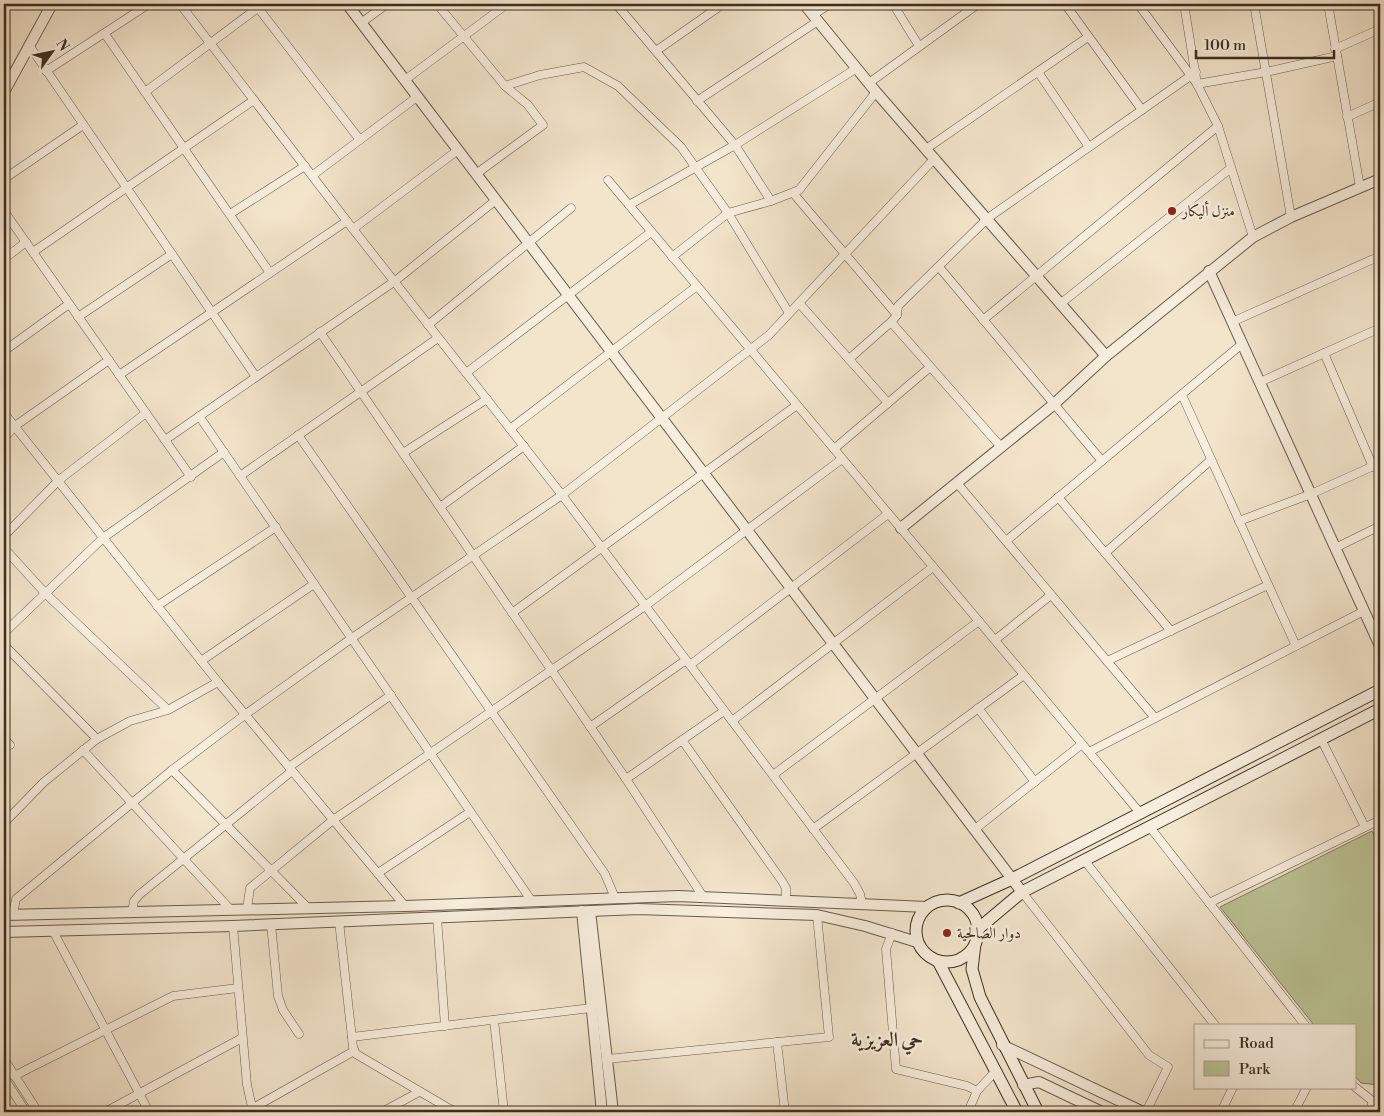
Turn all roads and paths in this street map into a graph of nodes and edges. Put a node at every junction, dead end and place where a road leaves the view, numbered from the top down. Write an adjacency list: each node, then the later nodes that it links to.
1 (52, 4): 27 (street)
2 (149, 4): 23 (street)
3 (180, 4): 26 (street)
4 (347, 4): 21 (street)
5 (387, 4): 21 (street)
6 (437, 4): 24 (street)
7 (507, 4): 24 (street)
8 (616, 4): 29 (street)
9 (723, 4): 29 (street)
10 (804, 4): 20 (street)
11 (830, 4): 20 (street)
12 (893, 4): 28 (street)
13 (978, 4): 28 (street)
14 (1065, 4): 25 (street)
15 (1138, 4): 35 (street)
16 (1184, 4): 35 (street)
17 (1254, 4): 34 (street)
18 (1328, 4): 30 (street)
19 (259, 5): 26 (street); 51 (street)
20 (815, 18): 31 (street); 45 (street)
21 (361, 22): 36 (street)
22 (1380, 29): 30 (street)
23 (105, 34): 32 (street); 41 (street)
24 (463, 36): 36 (street); 39 (street)
25 (1088, 38): 33 (street); 47 (street)
26 (210, 43): 41 (street); 44 (street)
27 (29, 46): 32 (street); 40 (street)
28 (919, 46): 37 (street)
29 (656, 51): 45 (street)
30 (1336, 52): 34 (street); 48 (street)
31 (857, 68): 37 (street); 52 (street)
32 (46, 71): 49 (street)
33 (1038, 72): 53 (street); 55 (street)
34 (1266, 72): 38 (street); 76 (street)
35 (1193, 74): 38 (street); 47 (street)
36 (404, 80): 43 (street)
37 (868, 83): 42 (street)
38 (1197, 84): 50 (street)
39 (505, 86): 59 (street); 61 (street)
40 (4, 92)
41 (145, 92): 54 (street)
42 (876, 92): 55 (street); 68 (street)
43 (417, 97): 51 (street); 56 (street)
44 (254, 100): 54 (street); 58 (street)
45 (697, 101): 52 (street)
46 (1380, 102): 48 (street)
47 (1142, 110): 53 (street)
48 (1347, 117): 67 (street)
49 (83, 125): 63 (street); 66 (street)
50 (1218, 126): 60 (street); 93 (street)
51 (360, 140): 62 (street)
52 (735, 145): 59 (street); 70 (street)
53 (1089, 147): 77 (street)
54 (184, 148): 66 (street); 74 (street)
55 (926, 149): 57 (street)
56 (458, 150): 61 (street); 79 (street)
57 (935, 158): 77 (street); 85 (street)
58 (305, 166): 62 (street); 74 (street)
59 (696, 167): 71 (street); 75 (street)
60 (1231, 168): 81 (street); 99 (street)
61 (476, 174): 69 (street)
62 (313, 176): 78 (street)
63 (4, 179)
64 (1380, 179): 67 (street)
65 (608, 180): 71 (street)
66 (127, 188): 84 (street); 86 (street)
67 (1360, 188): 76 (street)
68 (792, 193): 70 (street); 85 (street)
69 (496, 200): 83 (street); 94 (street)
70 (771, 201): 75 (street)
71 (629, 205): 80 (street)
72 (571, 208): 83 (street)
73 (4, 211): 82 (street)
74 (230, 214): 92 (street)
75 (728, 214): 88 (street); 101 (street)
76 (1291, 217): 81 (street)
77 (988, 218): 90 (street); 93 (street)
78 (347, 221): 79 (street); 92 (street)
79 (353, 230): 94 (street)
80 (651, 232): 88 (street); 96 (street)
81 (1253, 237): 91 (street)
82 (26, 242): 84 (street); 89 (street)
83 (528, 242): 96 (street); 107 (street)
84 (32, 252): 98 (street)
85 (844, 253): 97 (street); 102 (street)
86 (172, 254): 100 (street); 103 (street)
87 (1380, 256): 106 (street)
88 (672, 257): 95 (street)
89 (4, 259)
90 (939, 267): 102 (street); 104 (street)
91 (1209, 271): 106 (street); 116 (street)
92 (270, 273): 100 (street)
93 (1036, 276): 99 (street); 104 (street)
94 (395, 281): 107 (street); 109 (street)
95 (696, 286): 112 (street); 114 (street)
96 (568, 295): 114 (street); 120 (street)
97 (799, 303): 101 (street); 117 (street)
98 (69, 304): 103 (street); 113 (street)
99 (1060, 304): 116 (street)
100 (212, 312): 121 (street); 122 (street)
101 (789, 313): 112 (street)
102 (898, 315): 105 (street)
103 (78, 316): 118 (street)
104 (983, 320): 128 (street)
105 (891, 322): 117 (street); 119 (street)
106 (1232, 322): 111 (street)
107 (428, 325): 110 (street)
108 (1380, 328): 115 (street)
109 (320, 332): 122 (street); 124 (street)
110 (438, 338): 120 (street); 124 (street)
111 (1242, 344): 123 (street); 125 (street)
112 (750, 349): 129 (street); 133 (street)
113 (4, 351)
114 (611, 352): 133 (street); 135 (street)
115 (1324, 353): 123 (street); 147 (street)
116 (1106, 356): 128 (street)
117 (849, 359): 127 (street)
118 (109, 360): 121 (street); 134 (street)
119 (929, 368): 127 (street); 140 (street)
120 (466, 373): 126 (street)
121 (119, 375): 131 (street)
122 (256, 377): 132 (street)
123 (1260, 382): 153 (street)
124 (361, 392): 136 (street); 143 (street)
125 (1182, 395): 145 (street); 146 (street)
126 (486, 400): 135 (street); 143 (street)
127 (888, 403): 141 (street)
128 (1053, 404): 140 (street); 146 (street)
129 (797, 405): 141 (street); 148 (street)
130 (4, 412): 134 (street)
131 (146, 413): 138 (street); 151 (street)
132 (200, 416): 138 (street); 142 (street)
133 (661, 418): 148 (street); 154 (street)
134 (15, 426): 137 (street); 151 (street)
135 (510, 429): 139 (street)
136 (298, 435): 149 (street); 177 (street)
137 (4, 438)
138 (165, 440): 150 (street)
139 (524, 446): 154 (street); 156 (street)
140 (1001, 447): 152 (street)
141 (834, 449): 144 (street)
142 (224, 452): 149 (street); 150 (street)
143 (404, 453): 156 (street)
144 (842, 459): 157 (street); 162 (street)
145 (1211, 460): 158 (street); 169 (street)
146 (1102, 461): 155 (street)
147 (1377, 465): 153 (street)
148 (704, 474): 162 (street); 168 (street)
149 (240, 476): 160 (street)
150 (191, 477): 164 (street)
151 (59, 480): 163 (street); 164 (street)
152 (957, 483): 161 (street); 165 (street)
153 (1311, 494): 158 (street); 167 (street)
154 (562, 495): 168 (street); 170 (street)
155 (1058, 498): 165 (street); 169 (street)
156 (440, 507): 170 (street)
157 (888, 514): 161 (street); 174 (street)
158 (1238, 521): 173 (street)
159 (1380, 526): 167 (street)
160 (276, 527): 172 (street); 178 (street)
161 (901, 528): 171 (street)
162 (746, 529): 174 (street); 179 (street)
163 (4, 536)
164 (103, 538): 175 (street); 178 (street)
165 (1006, 541): 176 (street)
166 (4, 548): 175 (street)
167 (1335, 548): 180 (street)
168 (602, 549): 179 (street); 181 (street)
169 (1105, 553): 183 (street)
170 (474, 556): 177 (street); 181 (street)
171 (933, 567): 182 (street); 187 (street)
172 (314, 584): 185 (street); 191 (street)
173 (1268, 585): 183 (street); 189 (street)
174 (790, 587): 187 (street); 193 (street)
175 (46, 594): 184 (street); 202 (street)
176 (1052, 595): 186 (street); 192 (street)
177 (412, 598): 185 (street); 204 (street)
178 (157, 606): 191 (street)
179 (645, 606): 193 (street); 194 (street)
180 (1364, 611): 189 (street); 190 (street)
181 (512, 613): 194 (street)
182 (978, 621): 186 (street); 199 (street)
183 (1171, 631): 192 (street)
184 (4, 633)
185 (352, 638): 198 (street); 205 (street)
186 (995, 640): 195 (street)
187 (833, 643): 199 (street); 207 (street)
188 (4, 645): 210 (street)
189 (1296, 646): 206 (street)
190 (1380, 646)
191 (201, 661): 196 (street)
192 (1107, 661): 206 (street)
193 (688, 662): 203 (street); 208 (street)
194 (552, 670): 204 (street); 208 (street)
195 (1024, 675): 200 (street); 213 (street)
196 (218, 682): 202 (street); 205 (street)
197 (1380, 690): 226 (main road)
198 (391, 695): 217 (street); 219 (street)
199 (875, 698): 218 (street); 221 (street)
200 (978, 708): 218 (street); 223 (street)
201 (1380, 709): 211 (main road)
202 (168, 710): 210 (street)
203 (724, 710): 207 (street); 212 (street)
204 (491, 711): 217 (street); 241 (street)
205 (246, 714): 219 (street); 220 (street)
206 (1155, 718): 216 (street)
207 (732, 721): 221 (street)
208 (590, 727): 222 (street)
209 (4, 739): 214 (street)
210 (97, 739): 215 (street)
211 (1321, 739): 231 (main road); 232 (street)
212 (682, 740): 222 (street); 243 (street)
213 (1082, 744): 216 (street); 223 (street)
214 (10, 745)
215 (83, 750): 224 (street); 229 (street)
216 (1089, 752): 226 (street)
217 (430, 753): 225 (street); 227 (street)
218 (916, 754): 233 (street); 234 (street)
219 (291, 769): 227 (street); 230 (street)
220 (172, 770): 224 (street); 230 (street)
221 (773, 775): 233 (street)
222 (626, 779): 242 (street)
223 (1035, 782): 234 (street)
224 (133, 804): 235 (street); 255 (street)
225 (470, 812): 238 (street); 244 (street)
226 (1141, 814): 239 (main road)
227 (333, 820): 237 (street); 238 (street)
228 (1380, 820): 232 (street)
229 (4, 823)
230 (226, 824): 235 (street); 237 (street)
231 (1149, 826): 236 (main road); 246 (street)
232 (1365, 827): 246 (street)
233 (813, 829): 247 (street)
234 (974, 830): 239 (street)
235 (184, 858): 251 (street); 254 (street)
236 (1084, 860): 240 (main road); 271 (street)
237 (271, 869): 250 (street); 252 (street)
238 (378, 874): 248 (street)
239 (1012, 879): 240 (street); 245 (main road)
240 (1022, 892): 261 (main road); 310 (street)
241 (615, 898): 242 (street); 244 (street)
242 (704, 898): 243 (street)
243 (786, 899): 247 (street)
244 (531, 900): 248 (street)
245 (959, 903): 249 (main road); 261 (main road)
246 (1209, 903): 272 (street)
247 (862, 904): 249 (street)
248 (405, 906): 250 (street)
249 (927, 907): 265 (main road)
250 (308, 908): 252 (street)
251 (231, 910): 252 (street); 254 (street)
252 (247, 910)
253 (586, 911): 256 (street); 257 (street); 269 (street); 282 (street)
254 (132, 912): 255 (street)
255 (8, 914)
256 (817, 915): 264 (street); 278 (street)
257 (437, 916): 258 (street); 273 (street)
258 (340, 921): 259 (street); 276 (street)
259 (271, 924): 260 (street); 275 (street)
260 (233, 926): 262 (street); 268 (street)
261 (978, 930): 266 (main road)
262 (53, 931): 263 (street); 274 (street)
263 (4, 932)
264 (892, 933): 265 (street); 290 (street)
265 (918, 942): 267 (main road)
266 (976, 943): 267 (main road); 279 (main road)
267 (938, 961): 283 (main road)
268 (238, 988): 274 (street); 277 (street)
269 (591, 1008): 270 (street); 303 (street)
270 (494, 1020): 273 (street); 302 (street)
271 (1214, 1024)
272 (1304, 1024)
273 (445, 1026): 276 (street)
274 (104, 1029): 284 (street); 292 (street)
275 (299, 1034)
276 (352, 1037): 280 (street)
277 (242, 1038): 292 (street); 295 (street)
278 (777, 1042): 282 (street); 305 (street)
279 (1002, 1045): 286 (main road); 294 (street)
280 (354, 1052): 291 (street); 295 (street)
281 (4, 1059): 284 (street)
282 (607, 1059): 304 (street)
283 (995, 1072): 290 (street); 307 (main road)
284 (14, 1076): 297 (street)
285 (4, 1078): 296 (street)
286 (1023, 1085): 308 (main road); 309 (street)
287 (1233, 1088): 311 (street)
288 (1306, 1088): 312 (street)
289 (1356, 1088): 293 (street)
290 (977, 1090): 306 (street)
291 (419, 1092): 300 (street); 301 (street)
292 (139, 1094): 298 (street); 299 (street)
293 (1378, 1104): 313 (street)
294 (1130, 1109): 310 (street)
295 (250, 1111)
296 (26, 1112)
297 (38, 1112)
298 (105, 1112)
299 (149, 1112)
300 (382, 1112)
301 (455, 1112)
302 (504, 1112)
303 (602, 1112)
304 (613, 1112)
305 (785, 1112)
306 (968, 1112)
307 (1017, 1112)
308 (1038, 1112)
309 (1102, 1112)
310 (1144, 1112)
311 (1221, 1112)
312 (1294, 1112)
313 (1368, 1112)

